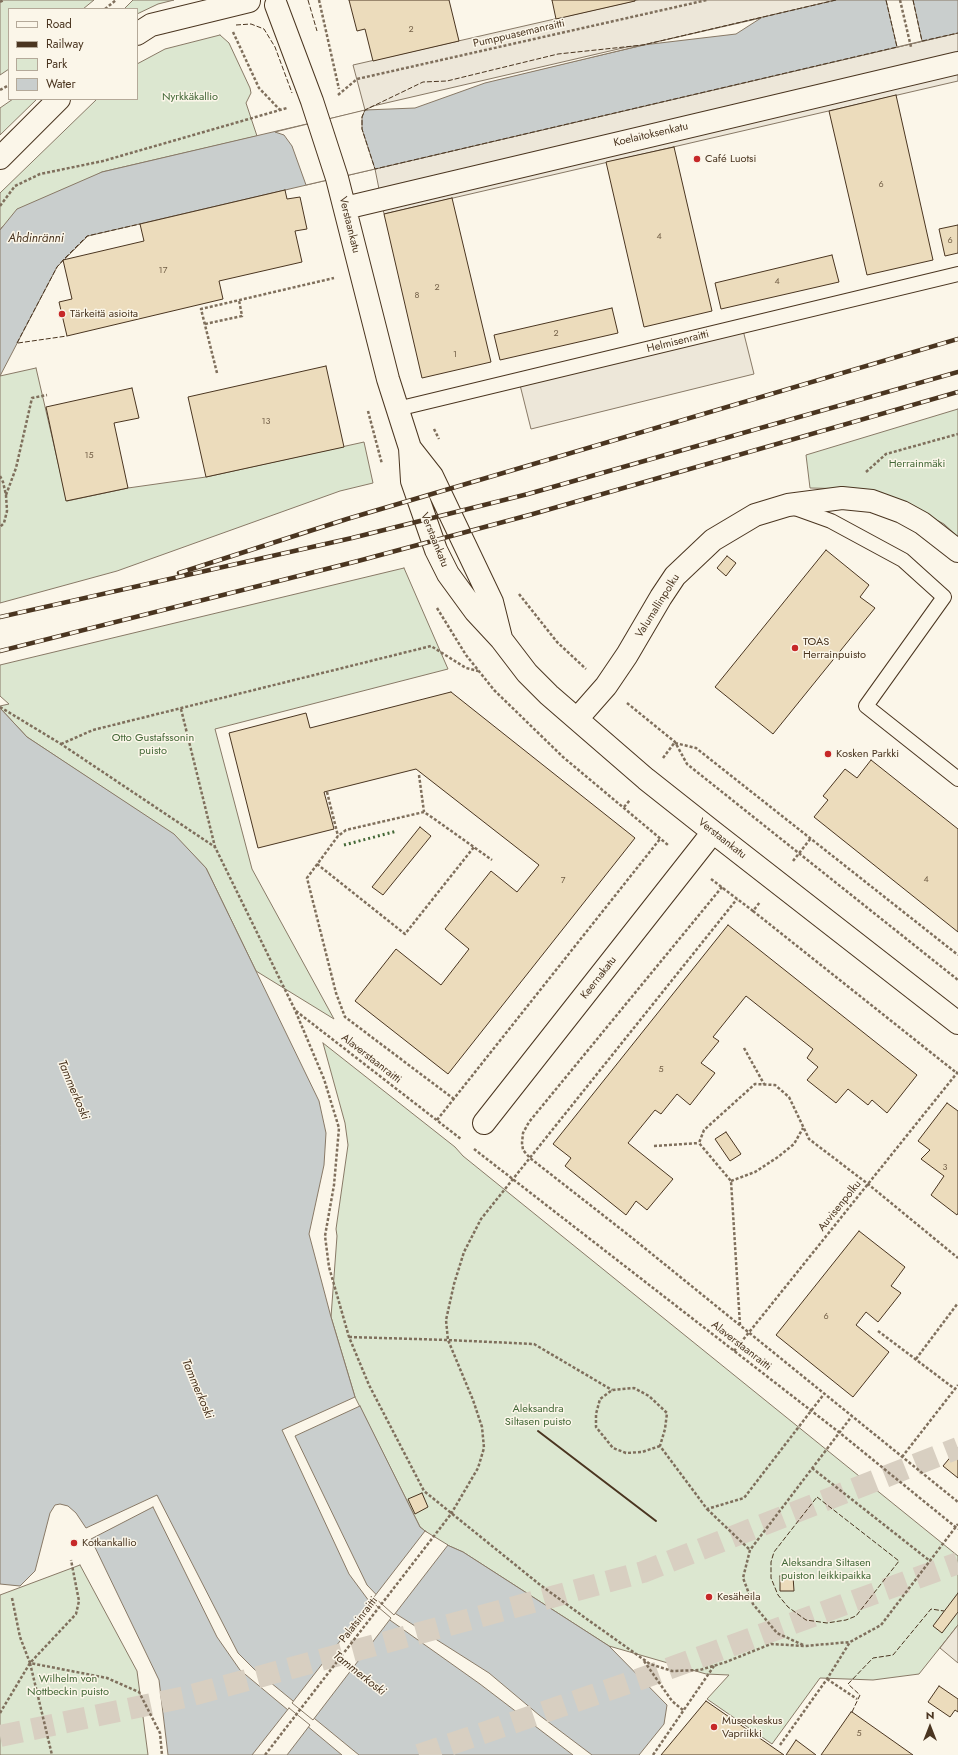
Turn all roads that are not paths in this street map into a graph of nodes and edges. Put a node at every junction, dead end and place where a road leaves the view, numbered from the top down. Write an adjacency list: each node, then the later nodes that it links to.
1 (249, 0): 2 (street); 3 (street)
2 (280, 3): 7 (street, Verstaankatu)
3 (138, 33)
4 (958, 63): 7 (street, Koelaitoksenkatu)
5 (58, 100): 6 (street)
6 (0, 158)
7 (345, 208): 9 (street, Verstaankatu)
8 (958, 274): 9 (lane, Helmisenraitti)
9 (397, 409): 12 (street, Verstaankatu)
10 (788, 505): 11 (street, Valumallinpolku); 12 (street, Valumallinpolku); 13 (lane)
11 (958, 551)
12 (577, 719): 14 (street, Verstaankatu)
13 (958, 779)
14 (713, 832): 15 (street, Verstaankatu); 16 (street, Keernakatu)
15 (958, 1023)
16 (484, 1123)

